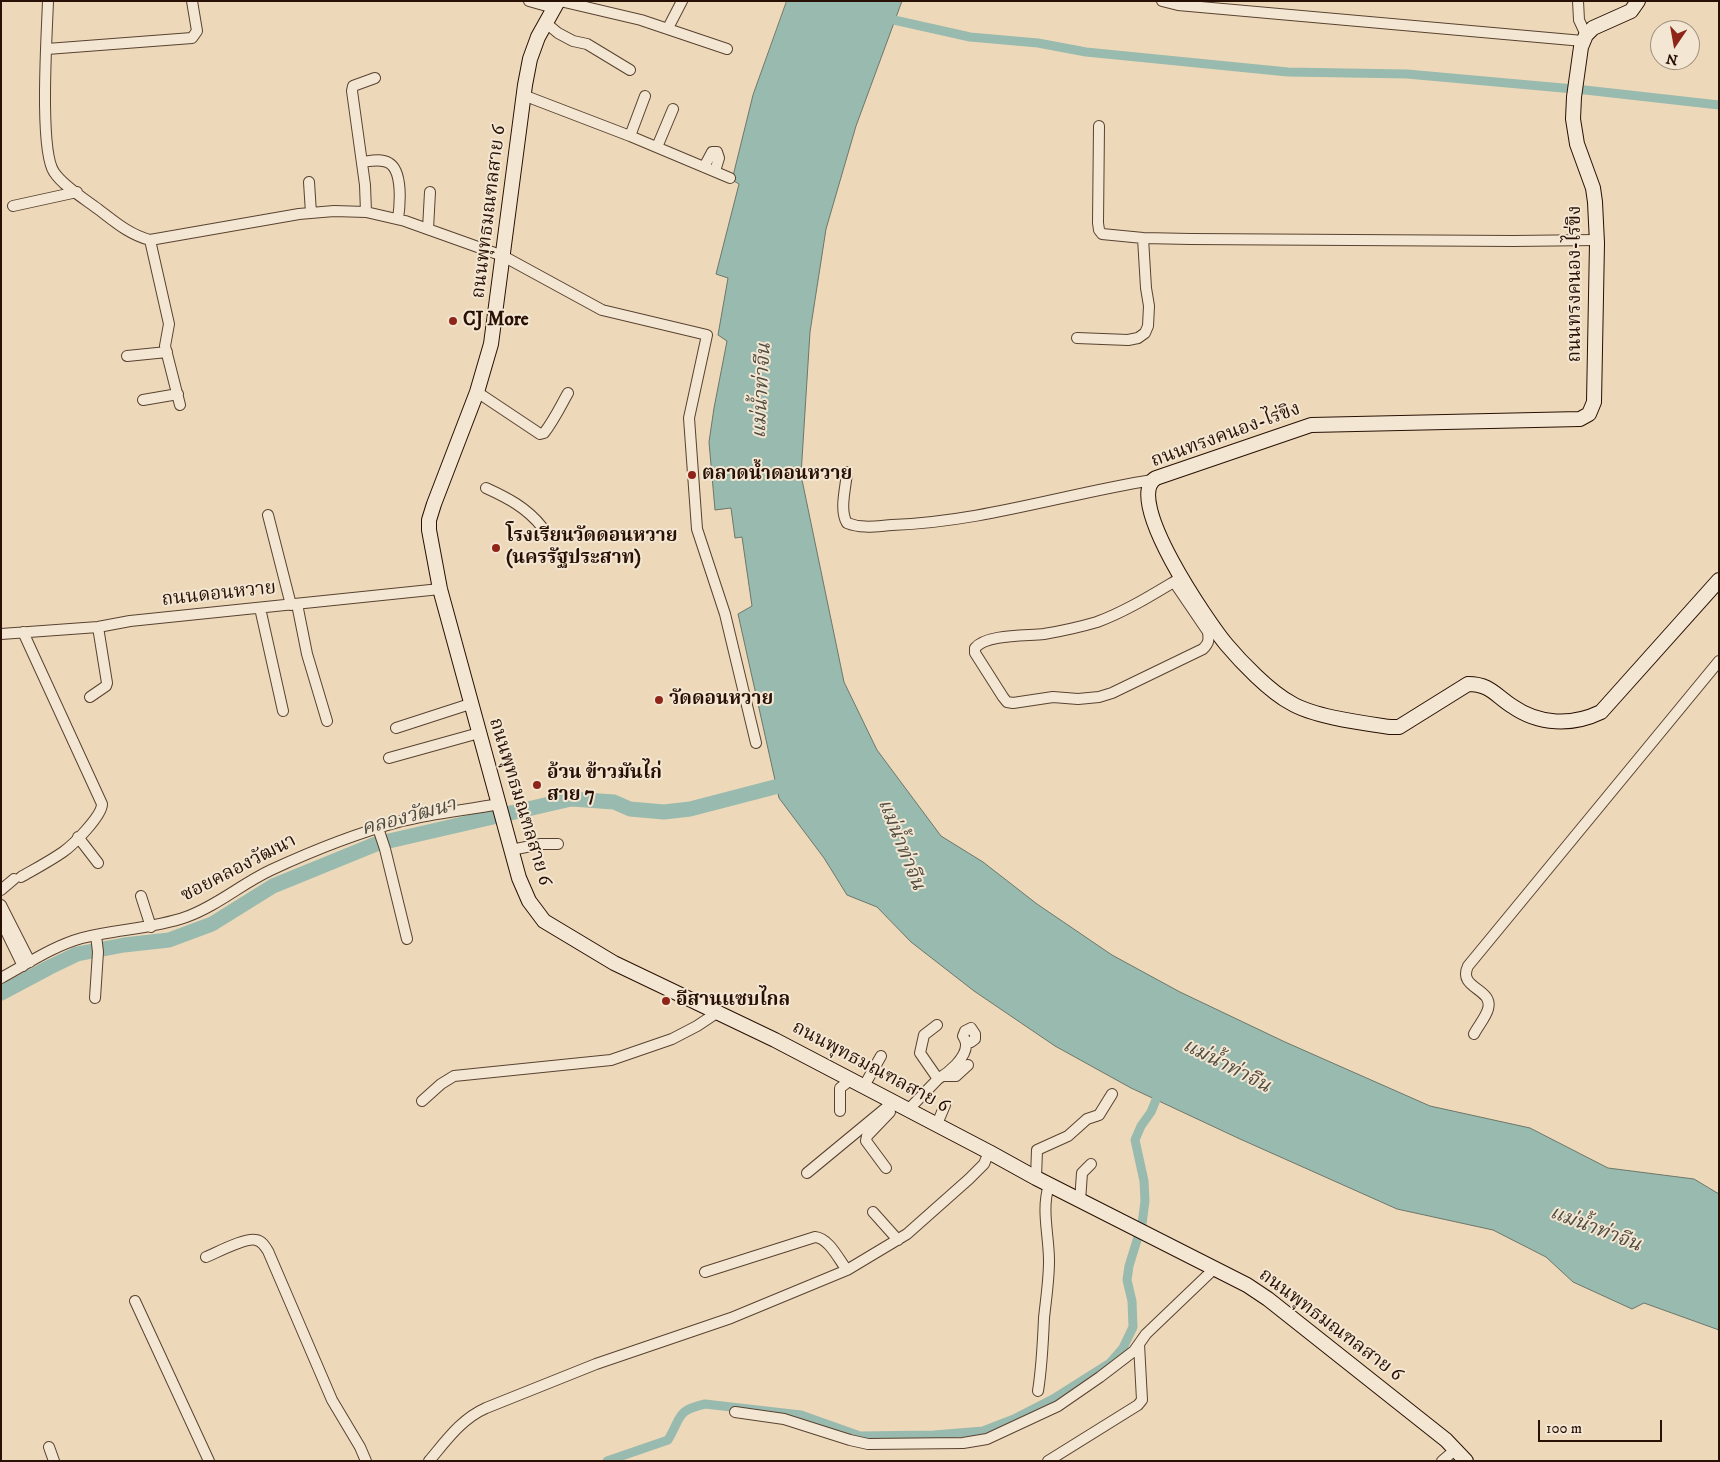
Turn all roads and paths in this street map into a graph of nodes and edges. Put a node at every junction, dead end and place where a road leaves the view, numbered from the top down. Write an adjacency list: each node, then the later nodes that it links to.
1 (48, 1): 12 (street)
2 (192, 1): 12 (street)
3 (529, 1): 8 (street)
4 (682, 1): 10 (street)
5 (1162, 1): 11 (street)
6 (1578, 1): 11 (street)
7 (1638, 1): 11 (main road)
8 (557, 3): 9 (main road, ถนนพุทธมณฑลสาย 6); 10 (street)
9 (546, 23): 14 (street); 16 (main road, ถนนพุทธมณฑลสาย 6)
10 (668, 28): 13 (street)
11 (1584, 38): 36 (main road, ถนนทรงคนอง-ไร่ขิง)
12 (47, 49): 27 (street)
13 (727, 49)
14 (630, 70)
15 (375, 78): 22 (street)
16 (523, 95): 20 (street); 37 (main road, ถนนพุทธมณฑลสาย 6)
17 (645, 96): 20 (street)
18 (673, 109): 21 (street)
19 (1099, 126): 34 (street)
20 (630, 136): 21 (street)
21 (657, 147): 23 (street)
22 (362, 162): 30 (street); 32 (street)
23 (704, 167): 24 (street); 24 (street)
24 (715, 171): 25 (street)
25 (730, 178)
26 (309, 182): 31 (street)
27 (77, 192): 29 (street); 35 (street)
28 (430, 192): 33 (street)
29 (13, 206)
30 (366, 212): 31 (street); 32 (street)
31 (311, 213): 35 (street)
32 (398, 219): 33 (street)
33 (428, 229): 37 (street)
34 (1143, 238): 36 (street); 38 (street)
35 (150, 240): 39 (street)
36 (1596, 240): 47 (main road, ถนนทรงคนอง-ไร่ขิง)
37 (503, 256): 41 (main road, ถนนพุทธมณฑลสาย 6); 66 (street)
38 (1076, 338)
39 (167, 352): 40 (street); 43 (street)
40 (127, 356)
41 (477, 392): 42 (street); 53 (main road, ถนนพุทธมณฑลสาย 6)
42 (568, 393)
43 (178, 394): 44 (street); 45 (street)
44 (142, 400)
45 (180, 405)
46 (848, 472): 47 (street)
47 (1152, 480): 51 (main road, ถนนทรงคนอง-ไร่ขิง)
48 (486, 488): 50 (street)
49 (268, 516): 54 (street)
50 (542, 527)
51 (1178, 580): 51 (street); 52 (main road, ถนนทรงคนอง-ไร่ขิง)
52 (1719, 580)
53 (440, 589): 54 (street, ถนนดอนหวาย); 61 (main road, ถนนพุทธมณฑลสาย 6)
54 (294, 605): 55 (street, ถนนดอนหวาย); 63 (street)
55 (260, 608): 56 (street, ถนนดอนหวาย); 62 (street)
56 (98, 627): 57 (street, ถนนดอนหวาย); 60 (street)
57 (23, 632): 58 (street, ถนนดอนหวาย); 70 (street)
58 (1, 634)
59 (1719, 661): 86 (street)
60 (90, 697)
61 (470, 704): 64 (street); 65 (main road, ถนนพุทธมณฑลสาย 6)
62 (284, 711)
63 (327, 721)
64 (396, 728)
65 (479, 733): 67 (street); 68 (main road, ถนนพุทธมณฑลสาย 6)
66 (756, 743)
67 (389, 758)
68 (501, 812): 69 (street, ซอยคลองวัฒนา); 72 (main road, ถนนพุทธมณฑลสาย 6)
69 (379, 833): 78 (street, ซอยคลองวัฒนา); 80 (street)
70 (78, 837): 73 (street); 74 (street)
71 (558, 844): 72 (street)
72 (511, 850): 84 (main road, ถนนพุทธมณฑลสาย 6)
73 (98, 863)
74 (1, 890)
75 (140, 896): 78 (street)
76 (1, 905): 81 (street)
77 (1, 921): 81 (street)
78 (151, 927): 79 (street, ซอยคลองวัฒนา)
79 (97, 938): 81 (street, ซอยคลองวัฒนา); 83 (street)
80 (407, 939)
81 (26, 964): 82 (street, ซอยคลองวัฒนา)
82 (1, 978)
83 (94, 998)
84 (718, 1012): 91 (main road, ถนนพุทธมณฑลสาย 6); 93 (street)
85 (937, 1026): 90 (street)
86 (1474, 1034)
87 (966, 1042): 90 (street)
88 (881, 1056): 91 (street)
89 (968, 1065): 90 (street)
90 (940, 1077): 94 (street)
91 (858, 1083): 94 (main road, ถนนพุทธมณฑลสาย 6); 96 (street)
92 (1112, 1094): 102 (street)
93 (422, 1101)
94 (900, 1105): 97 (main road, ถนนพุทธมณฑลสาย 6); 100 (street); 101 (street)
95 (945, 1105): 97 (street)
96 (840, 1111)
97 (937, 1124): 98 (main road, ถนนพุทธมณฑลสาย 6)
98 (989, 1152): 102 (main road, ถนนพุทธมณฑลสาย 6); 105 (street)
99 (1091, 1164): 103 (street)
100 (886, 1168)
101 (807, 1173)
102 (1043, 1182): 103 (main road, ถนนพุทธมณฑลสาย 6); 112 (street)
103 (1080, 1201): 107 (main road, ถนนพุทธมณฑลสาย 6)
104 (873, 1212): 105 (street)
105 (898, 1240): 108 (street)
106 (206, 1257): 118 (street)
107 (1215, 1268): 111 (street); 115 (main road, ถนนพุทธมณฑลสาย 6)
108 (847, 1270): 109 (street); 119 (street)
109 (705, 1272)
110 (135, 1301): 117 (street)
111 (1139, 1344): 113 (street); 120 (street)
112 (1038, 1391)
113 (734, 1412)
114 (49, 1446): 116 (street)
115 (1461, 1457): 121 (street)
116 (54, 1461)
117 (209, 1461)
118 (366, 1461)
119 (429, 1461)
120 (1048, 1461)
121 (1442, 1461)

